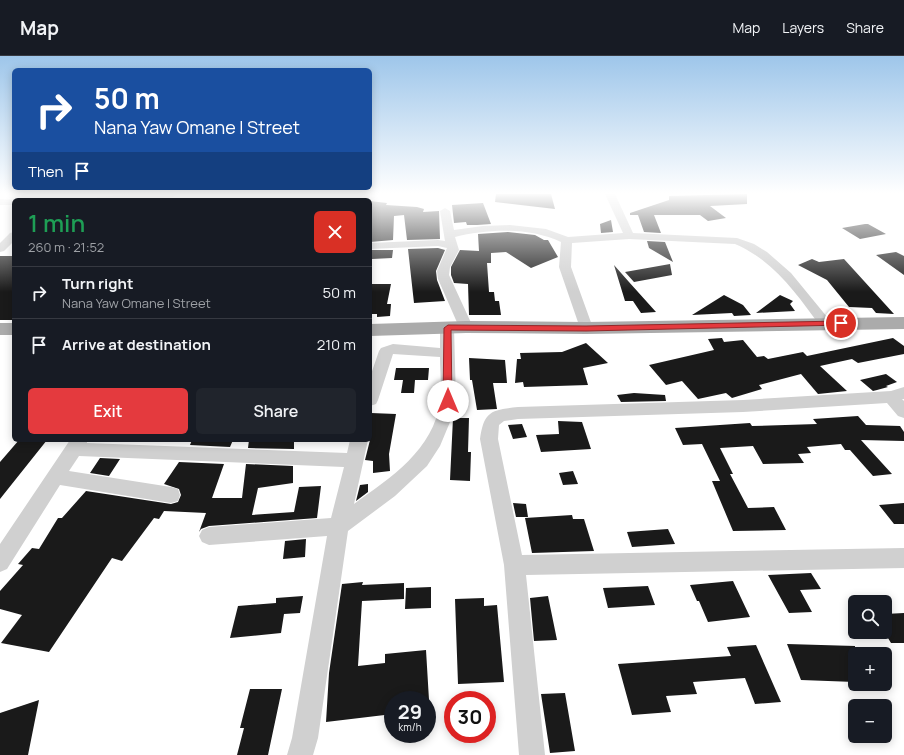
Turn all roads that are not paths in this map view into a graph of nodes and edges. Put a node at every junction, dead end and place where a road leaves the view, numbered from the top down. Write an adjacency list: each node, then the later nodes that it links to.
1 (447, 227): 5 (street)
2 (626, 227): 3 (street)
3 (629, 236): 6 (street); 9 (street)
4 (12, 237): 8 (street)
5 (449, 240): 6 (street); 7 (street); 11 (street)
6 (566, 240): 13 (street)
7 (372, 246)
8 (0, 249)
9 (825, 323): 10 (main road); 13 (main road)
10 (904, 323)
11 (466, 327): 12 (main road); 13 (main road)
12 (448, 328): 16 (main road); 17 (street)
13 (586, 328)
14 (0, 329): 15 (main road)
15 (12, 329)
16 (372, 330)
17 (448, 353): 18 (street); 25 (street)
18 (372, 394)
19 (898, 395): 20 (street); 29 (street)
20 (904, 412)
21 (77, 444): 22 (street); 23 (street)
22 (356, 450): 25 (street)
23 (57, 477): 24 (street); 28 (street)
24 (171, 495)
25 (339, 526): 26 (street); 30 (street)
26 (209, 536)
27 (904, 558): 29 (street)
28 (0, 562)
29 (514, 565): 31 (street)
30 (300, 755)
31 (532, 755)

